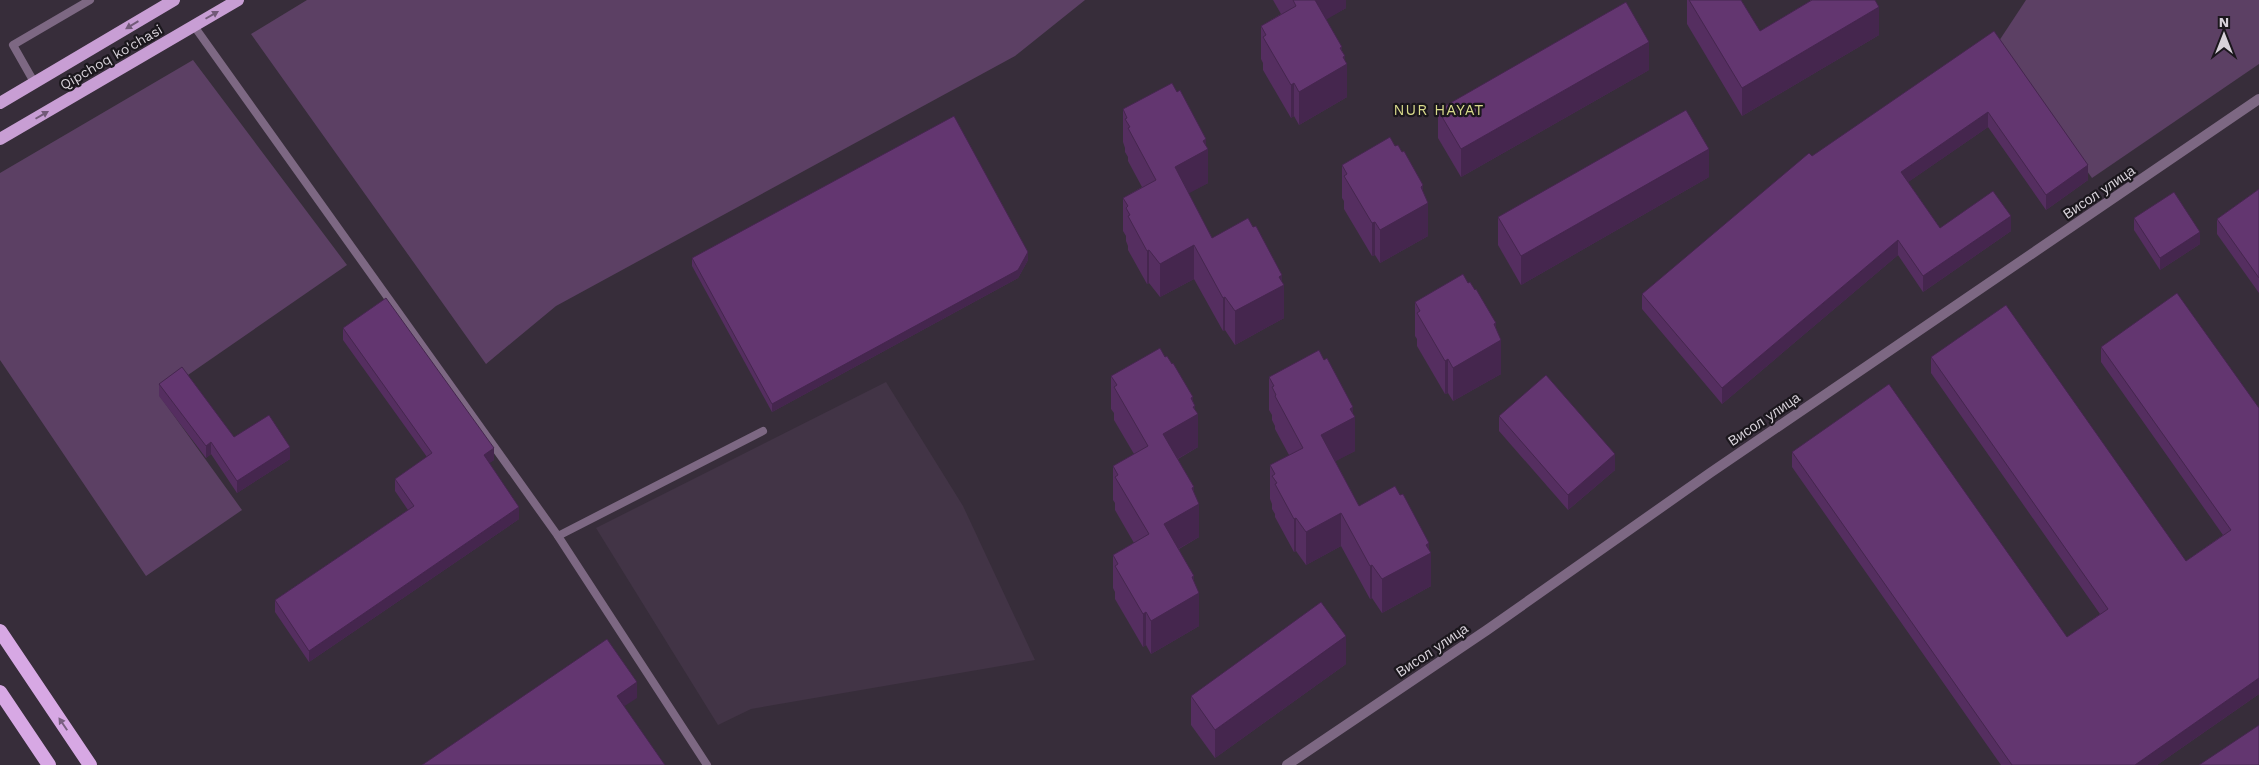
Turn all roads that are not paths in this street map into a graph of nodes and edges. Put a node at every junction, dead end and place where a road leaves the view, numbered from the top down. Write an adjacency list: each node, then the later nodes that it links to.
1 (90, 0): 5 (lane)
2 (174, 0): 5 (main road, Qipchoq ko'chasi, one-way to 5)
3 (238, 0): 4 (main road, Qipchoq ko'chasi, one-way to 3)
4 (194, 26): 8 (main road, Qipchoq ko'chasi, one-way to 4); 10 (lane)
5 (34, 82): 7 (main road, Qipchoq ko'chasi)
6 (2259, 99): 16 (street, Висол улица)
7 (0, 103)
8 (0, 140)
9 (763, 431): 10 (lane)
10 (558, 536): 15 (lane)
11 (0, 631): 14 (highway, one-way to 11)
12 (0, 692): 13 (highway)
13 (49, 765)
14 (90, 765)
15 (707, 765)
16 (1287, 765)

